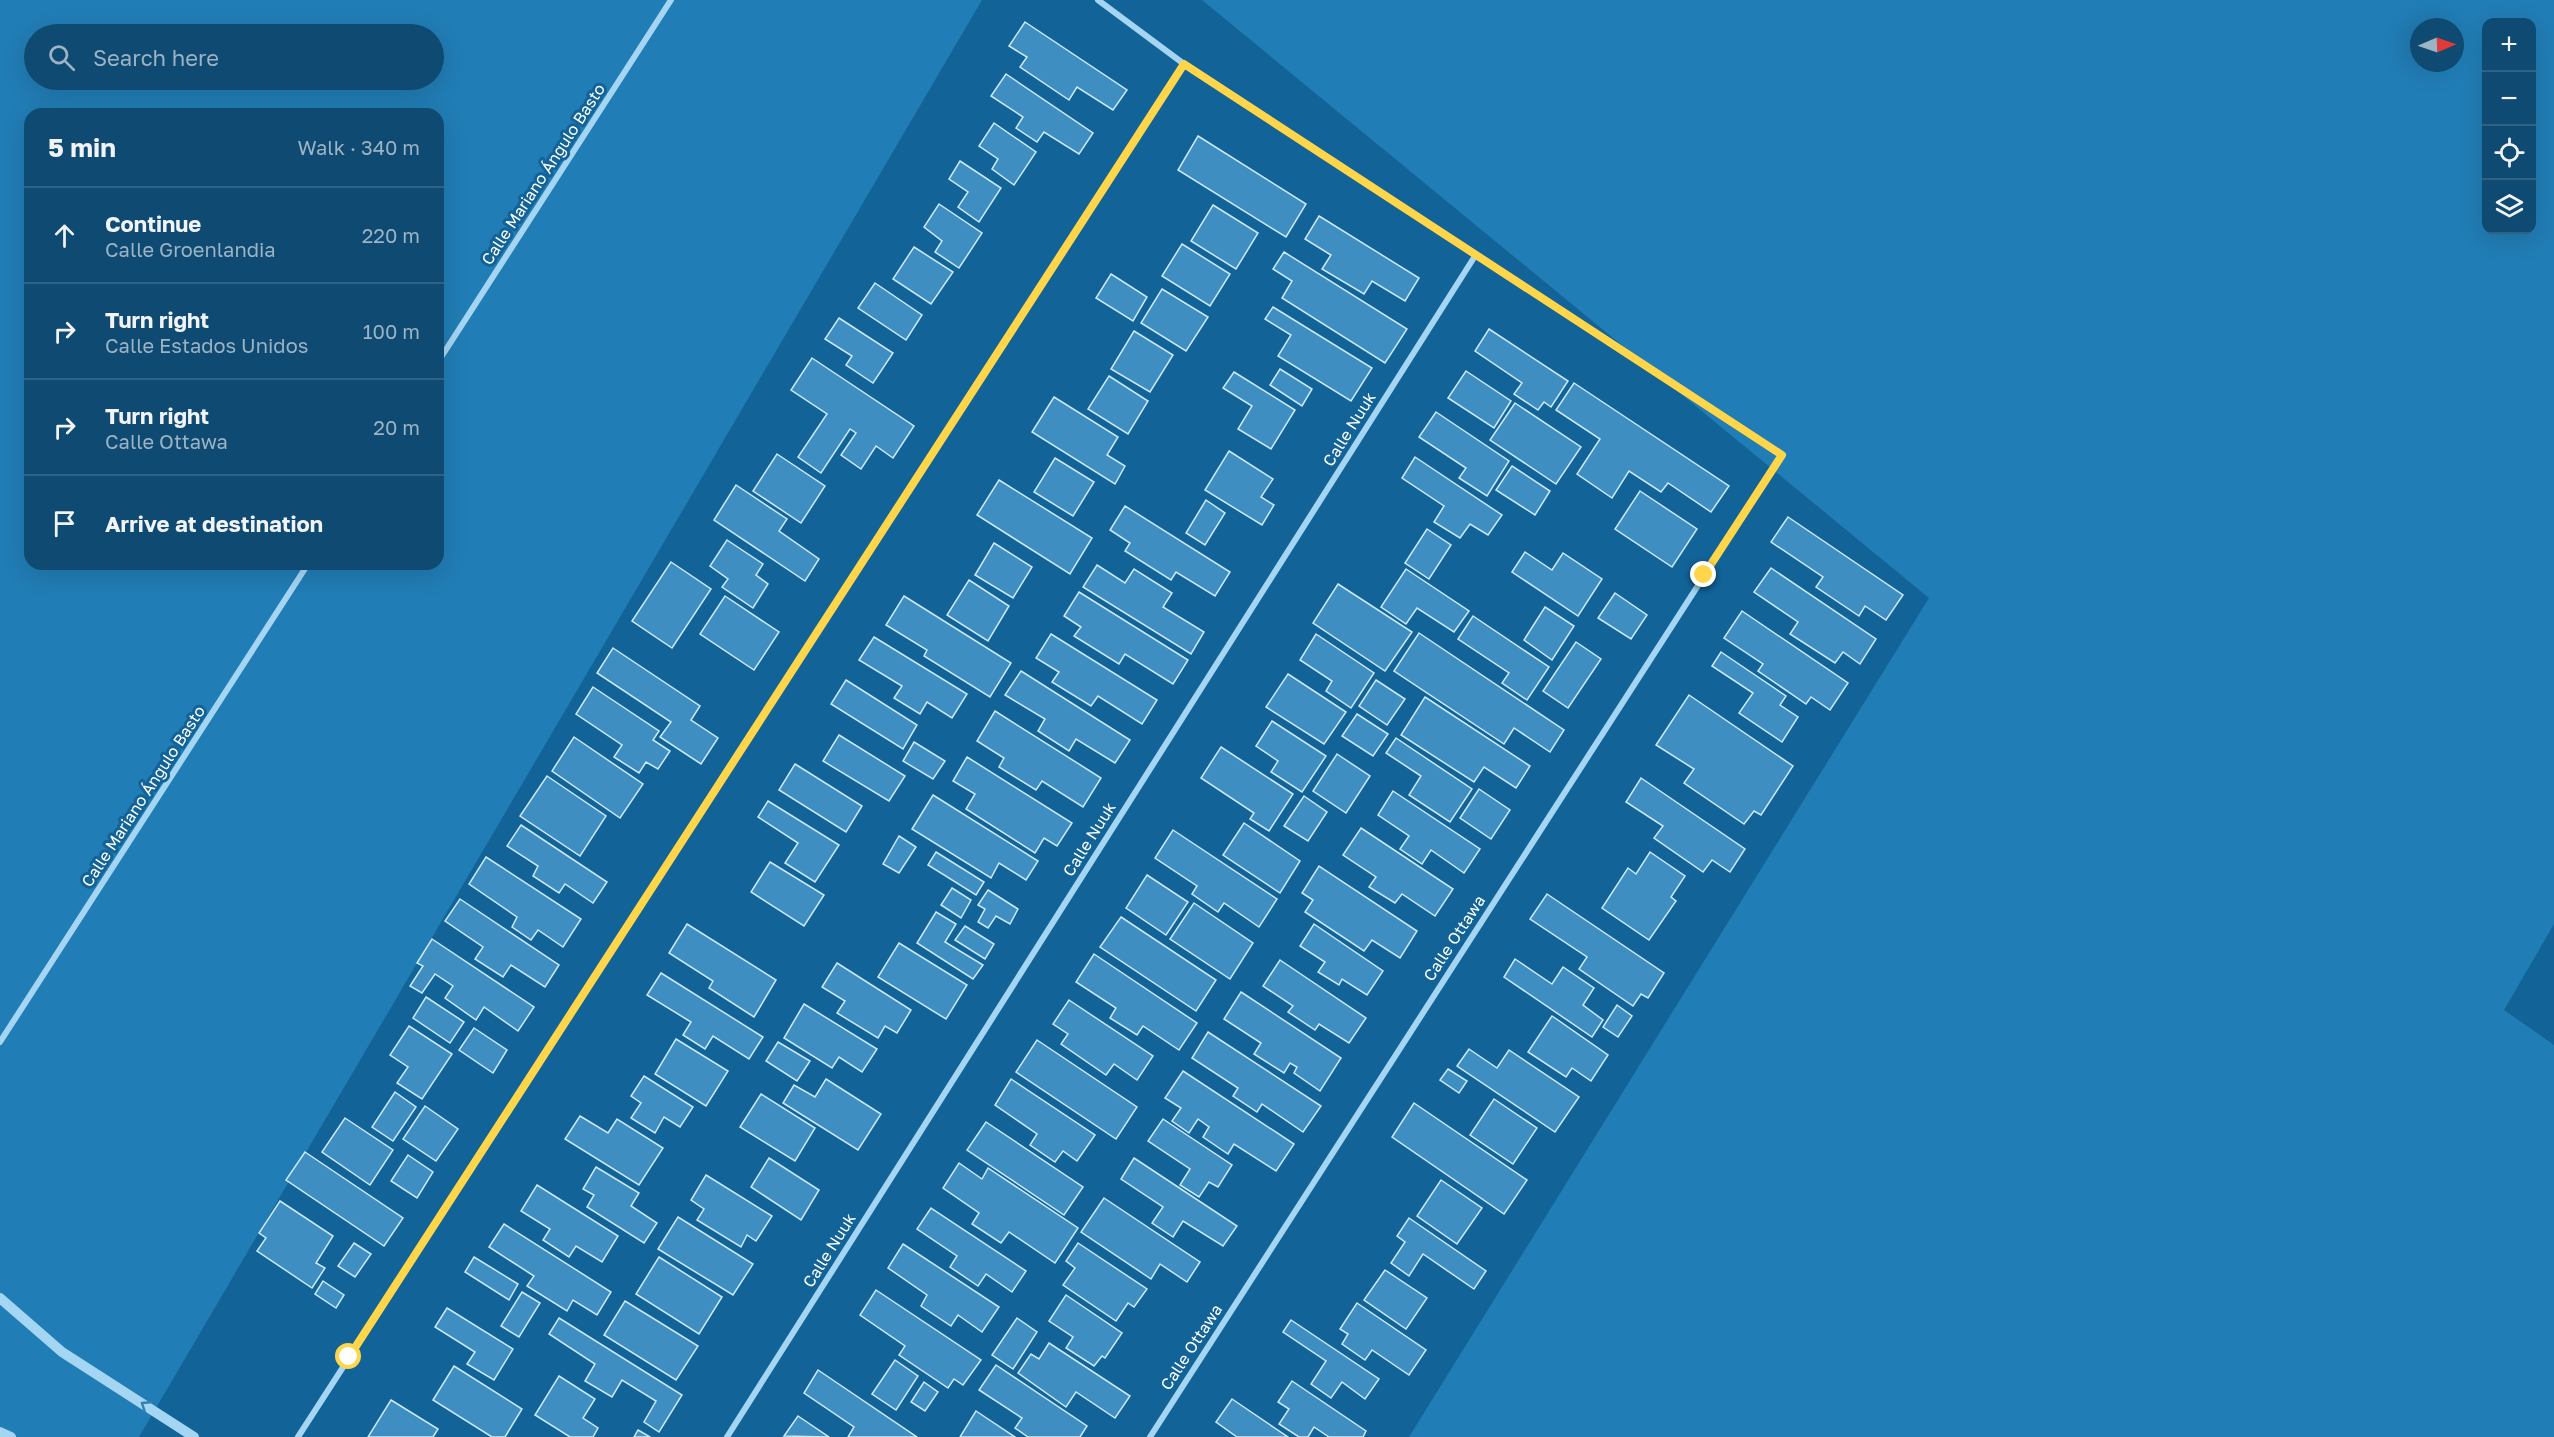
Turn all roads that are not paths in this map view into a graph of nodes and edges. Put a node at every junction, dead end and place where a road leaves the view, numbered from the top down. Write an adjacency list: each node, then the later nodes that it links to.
1 (671, 0): 5 (street, Calle Mariano Ángulo Basto)
2 (1098, 0): 3 (street)
3 (1184, 64): 4 (street); 12 (street)
4 (1475, 256): 13 (street, Calle Nuuk); 14 (street, Calle Ottawa)
5 (444, 353)
6 (304, 570): 7 (street, Calle Mariano Ángulo Basto)
7 (0, 1042)
8 (0, 1298): 11 (street, one-way to 8)
9 (0, 1432): 10 (street)
10 (11, 1437)
11 (194, 1437)
12 (298, 1437)
13 (727, 1437)
14 (1150, 1437)

